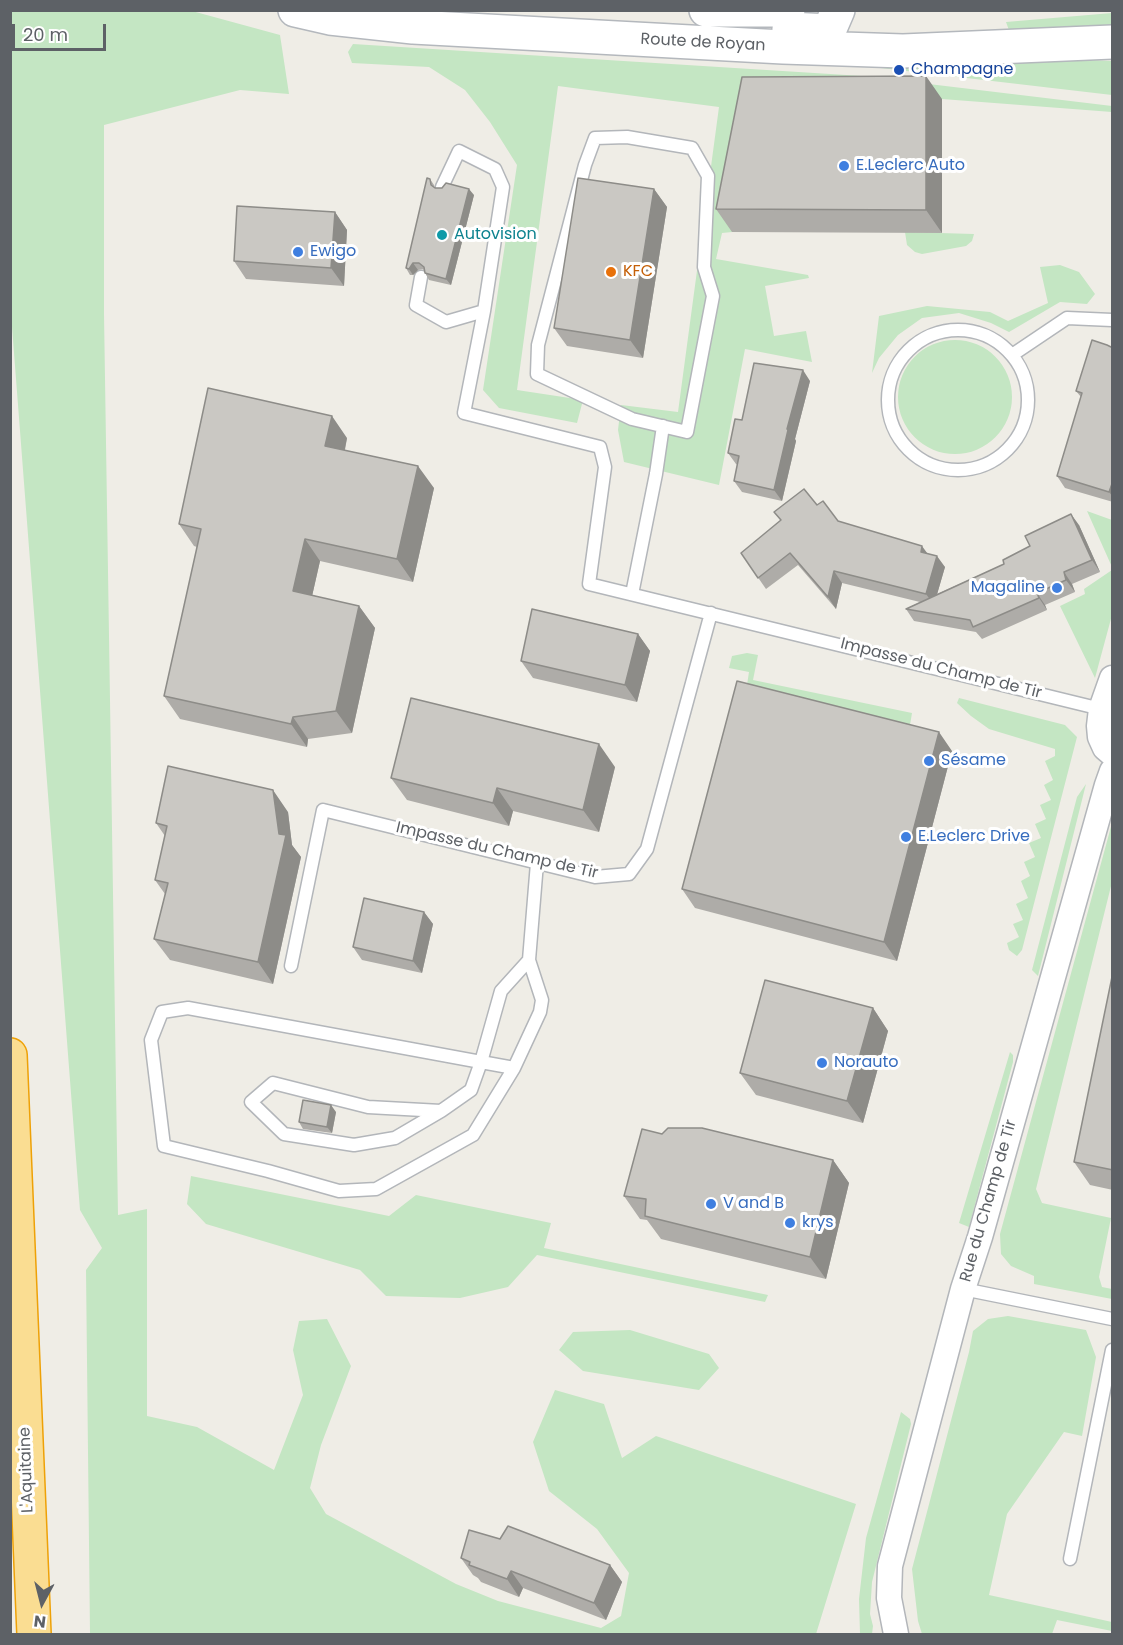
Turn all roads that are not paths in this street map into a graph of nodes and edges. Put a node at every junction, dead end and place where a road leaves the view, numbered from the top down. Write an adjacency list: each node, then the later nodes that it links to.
1 (295, 10): 5 (main road, Route de Royan)
2 (706, 10): 3 (main road, Route de Royan)
3 (788, 10)
4 (838, 10): 5 (main road)
5 (587, 36): 6 (main road, Route de Royan)
6 (1113, 42)
7 (442, 187): 9 (lane)
8 (421, 277): 9 (lane)
9 (483, 310): 13 (lane, Impasse du Champ de Tir)
10 (1113, 320): 11 (lane)
11 (1012, 355): 11 (lane)
12 (663, 426): 12 (lane); 13 (lane)
13 (632, 594): 14 (lane, Impasse du Champ de Tir)
14 (711, 613): 16 (lane, Impasse du Champ de Tir); 19 (lane, Impasse du Champ de Tir)
15 (1113, 678): 16 (street)
16 (1101, 709): 17 (street)
17 (1113, 754)
18 (1113, 771): 26 (street, Rue du Champ de Tir)
19 (537, 863): 20 (lane); 21 (lane, Impasse du Champ de Tir)
20 (529, 960): 23 (lane); 24 (lane)
21 (291, 966)
22 (10, 1055): 31 (highway, L'Aquitaine)
23 (481, 1062): 24 (lane); 24 (lane); 25 (lane)
24 (514, 1068)
25 (441, 1111): 25 (lane)
26 (963, 1289): 27 (lane); 30 (street, Rue du Champ de Tir)
27 (1113, 1319)
28 (1113, 1350): 29 (lane)
29 (1070, 1559)
30 (894, 1633)
31 (34, 1635)

